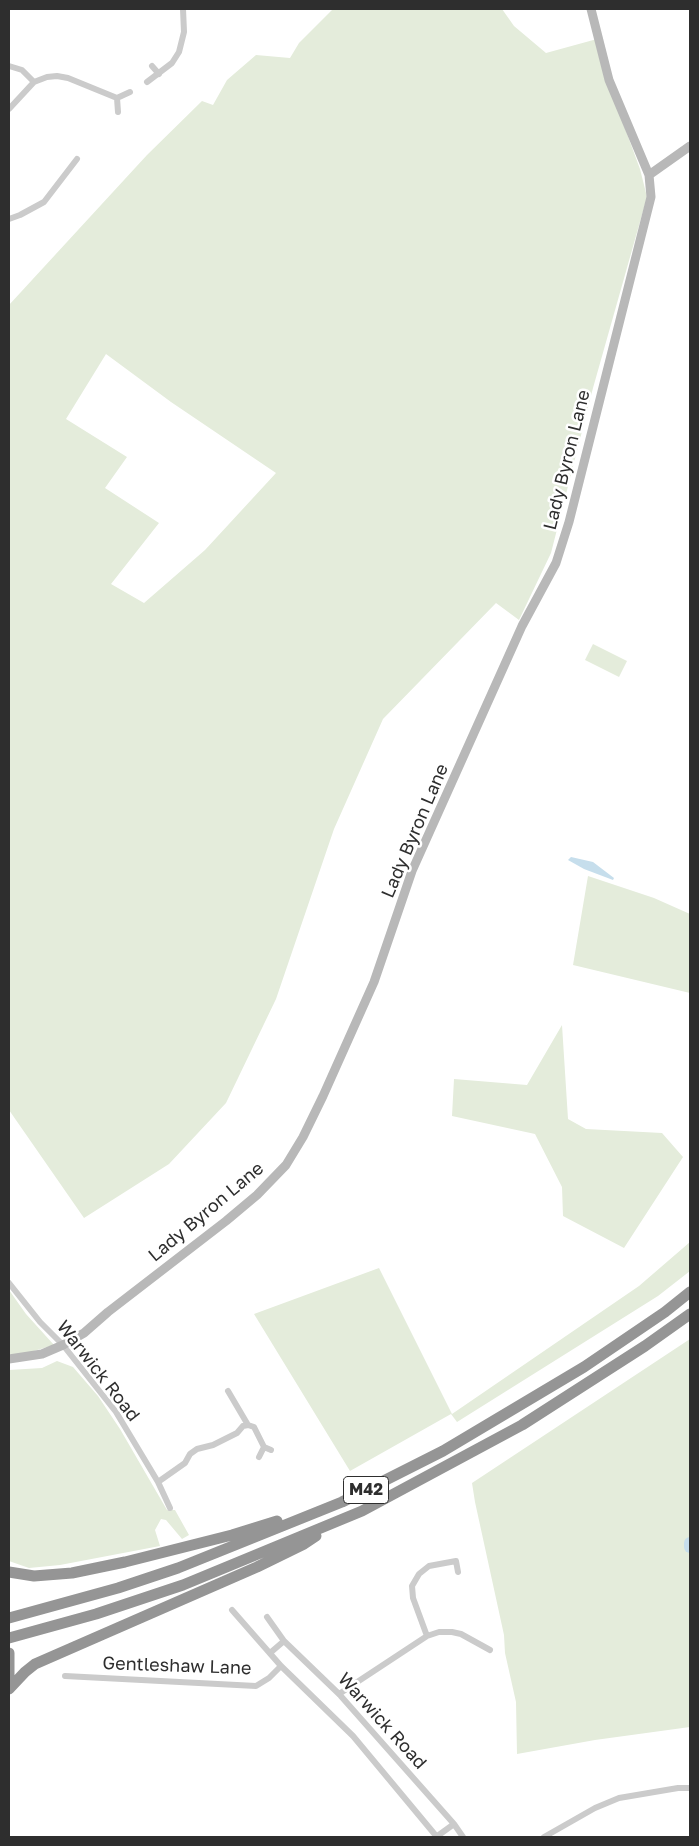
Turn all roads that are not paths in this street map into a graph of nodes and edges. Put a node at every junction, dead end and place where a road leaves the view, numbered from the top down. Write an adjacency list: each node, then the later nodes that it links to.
1 (183, 9): 5 (street)
2 (590, 9): 14 (street, Lady Byron Lane)
3 (9, 66): 6 (street)
4 (152, 66): 5 (street)
5 (159, 74): 7 (street)
6 (34, 82): 9 (street); 10 (street)
7 (147, 82)
8 (130, 92): 9 (street)
9 (117, 98): 11 (street)
10 (9, 109)
11 (118, 112)
12 (690, 146): 14 (street)
13 (78, 159): 15 (street)
14 (649, 175): 19 (street, Lady Byron Lane)
15 (9, 219)
16 (9, 1283): 19 (street, Warwick Road)
17 (690, 1292): 26 (highway, M42)
18 (690, 1314): 29 (highway, M42)
19 (63, 1345): 20 (street, Lady Byron Lane); 27 (street, Warwick Road)
20 (9, 1359)
21 (228, 1391): 22 (street)
22 (248, 1425): 23 (street); 27 (street)
23 (264, 1447): 24 (street); 25 (street)
24 (271, 1450)
25 (259, 1457)
26 (415, 1467): 30 (highway); 34 (highway, M42)
27 (158, 1482): 28 (street, Warwick Road)
28 (170, 1508)
29 (339, 1522): 36 (highway, M42); 44 (highway)
30 (9, 1572)
31 (458, 1572): 35 (street)
32 (232, 1610): 40 (street, Warwick Road)
33 (267, 1617): 37 (street, Warwick Road)
34 (9, 1618)
35 (426, 1636): 38 (street); 45 (street)
36 (9, 1638)
37 (284, 1640): 40 (street); 45 (street, Warwick Road)
38 (490, 1650)
39 (9, 1653): 43 (highway)
40 (270, 1653): 41 (street, Warwick Road)
41 (281, 1666): 42 (street, Gentleshaw Lane); 48 (street, Warwick Road)
42 (65, 1676)
43 (9, 1677)
44 (9, 1689)
45 (340, 1694): 47 (street, Warwick Road)
46 (690, 1788): 50 (street)
47 (454, 1824): 48 (street); 49 (street, Warwick Road)
48 (437, 1837)
49 (463, 1837)
50 (544, 1837)

